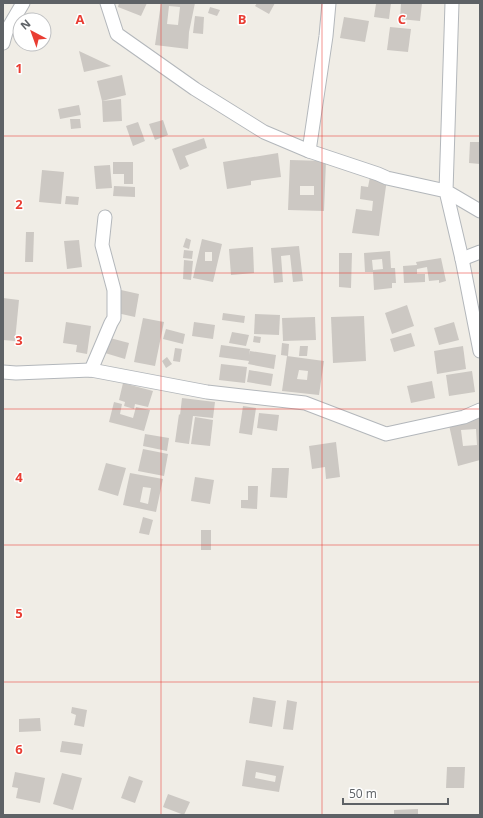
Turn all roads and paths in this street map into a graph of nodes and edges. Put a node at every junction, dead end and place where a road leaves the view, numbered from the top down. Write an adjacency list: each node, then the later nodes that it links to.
1 (22, 3): 5 (street)
2 (106, 3): 6 (street)
3 (329, 3): 6 (street)
4 (452, 3): 7 (street)
5 (4, 36)
6 (309, 151): 7 (street)
7 (446, 191): 8 (street); 11 (street)
8 (480, 211)
9 (106, 217): 13 (street)
10 (480, 252): 11 (street)
11 (462, 259): 12 (street)
12 (480, 351)
13 (91, 370): 14 (street); 15 (street)
14 (3, 372)
15 (480, 410)

